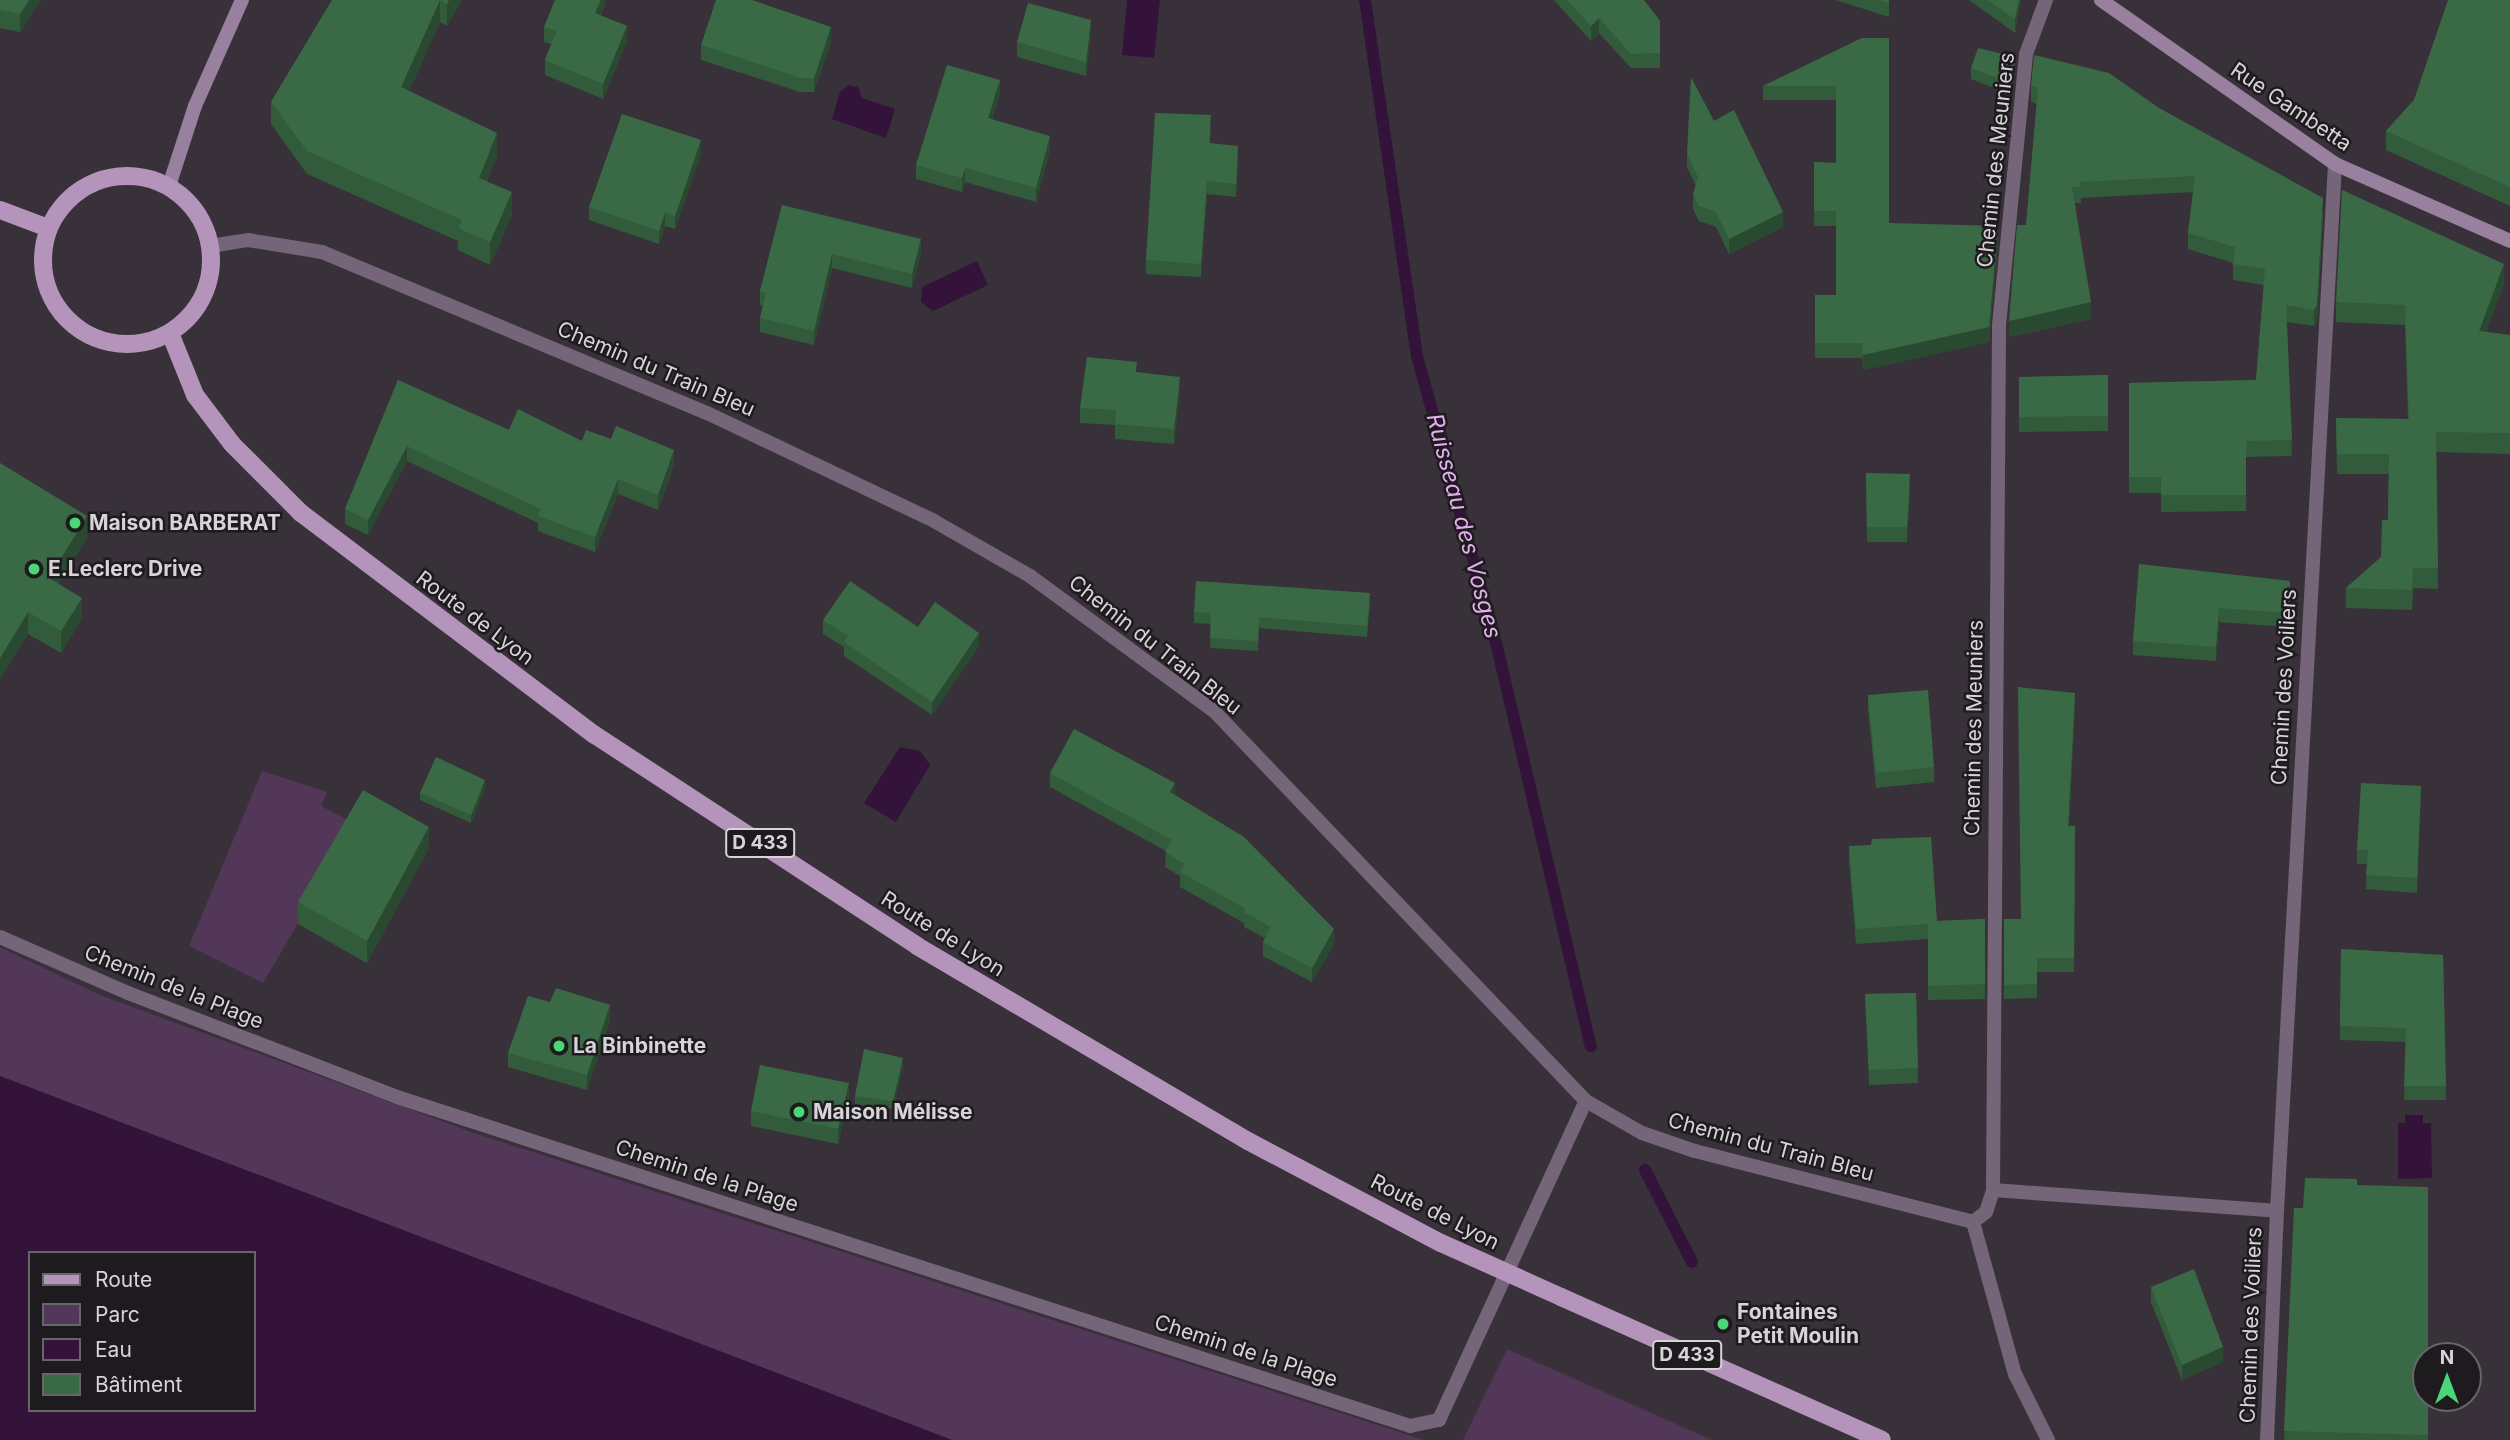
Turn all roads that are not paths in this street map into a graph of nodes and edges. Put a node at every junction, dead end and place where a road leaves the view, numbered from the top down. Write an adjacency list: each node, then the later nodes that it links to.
1 (242, 0): 5 (street)
2 (2046, 0): 13 (street, Chemin des Meuniers)
3 (2101, 0): 4 (street, Rue Gambetta)
4 (2334, 164): 8 (street, Rue Gambetta); 14 (street, Chemin des Voiliers)
5 (169, 186): 7 (main road); 9 (main road)
6 (0, 210): 7 (main road)
7 (48, 228): 10 (main road)
8 (2510, 241)
9 (210, 246): 10 (main road); 12 (street, Chemin du Train Bleu)
10 (170, 333): 16 (main road, Route de Lyon / D 433, bridge)
11 (0, 937): 12 (street, Chemin de la Plage)
12 (1586, 1101): 15 (street, Chemin du Train Bleu)
13 (1993, 1190): 14 (street, Chemin des Voiliers); 15 (street, Chemin des Meuniers)
14 (2277, 1212): 18 (street, Chemin des Voiliers)
15 (1973, 1222): 17 (street)
16 (1882, 1440)
17 (2048, 1440)
18 (2267, 1440)

